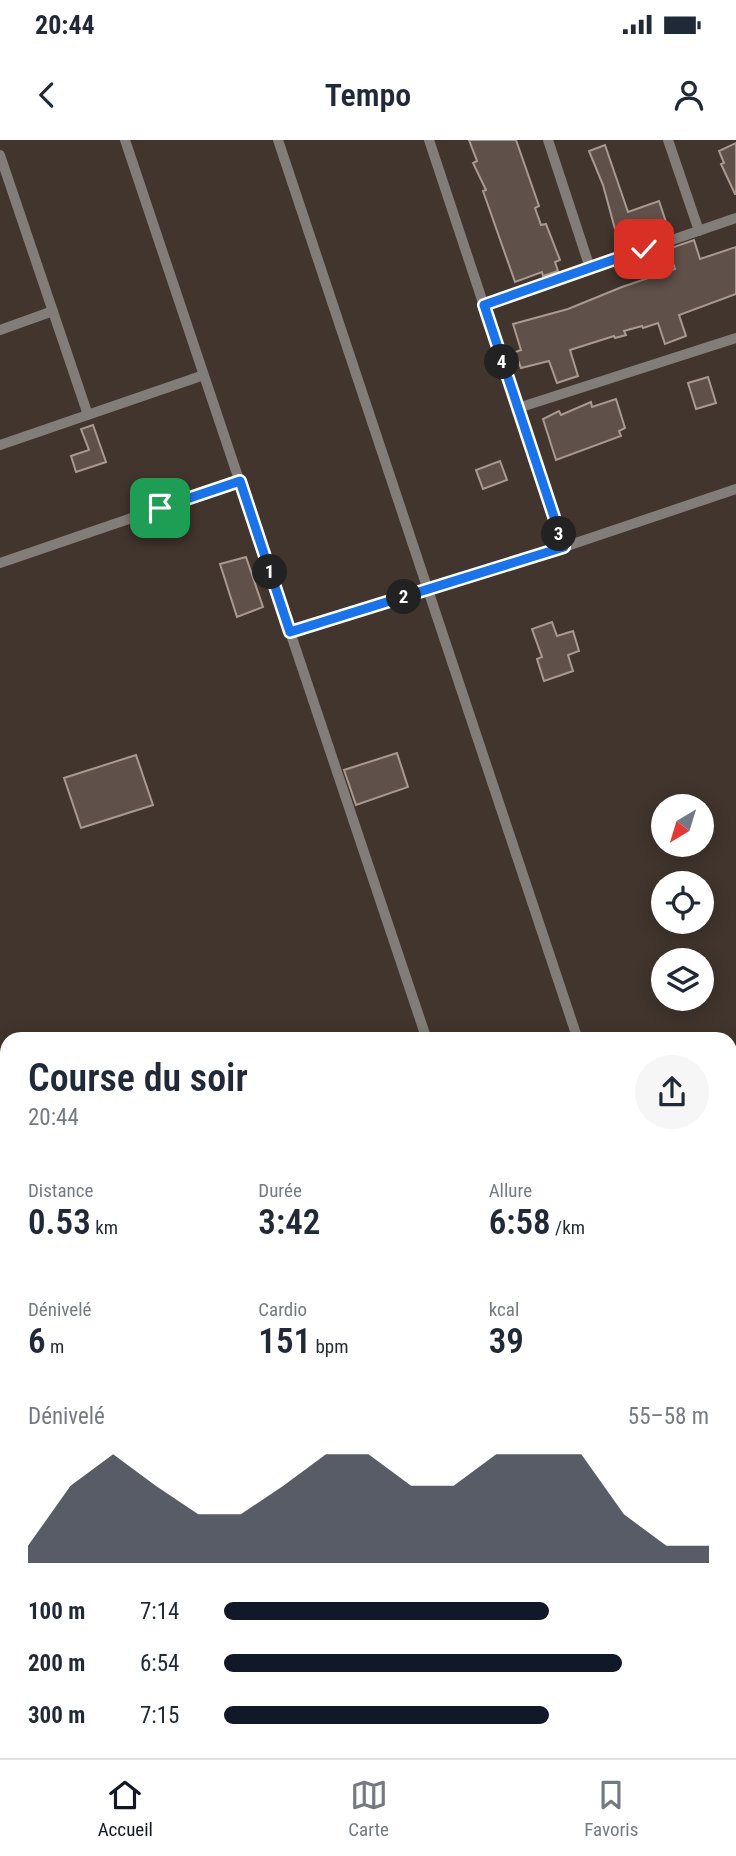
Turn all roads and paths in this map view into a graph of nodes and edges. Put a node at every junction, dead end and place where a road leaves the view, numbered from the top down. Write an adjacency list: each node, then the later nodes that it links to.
1 (125, 140): 14 (street)
2 (278, 140): 22 (street)
3 (429, 140): 10 (street)
4 (548, 140): 9 (street)
5 (668, 140): 8 (street)
6 (0, 155): 11 (street)
7 (736, 218): 8 (street)
8 (699, 230): 9 (street)
9 (590, 268): 10 (street)
10 (484, 305): 15 (street)
11 (53, 311): 12 (street); 16 (street)
12 (0, 330)
13 (736, 338): 15 (street)
14 (204, 375): 16 (street); 18 (street)
15 (518, 408): 20 (street)
16 (88, 415): 17 (street)
17 (0, 445)
18 (240, 481): 21 (street); 23 (street)
19 (736, 489): 20 (street)
20 (564, 547): 22 (street)
21 (0, 564)
22 (428, 589): 23 (street); 25 (street)
23 (290, 632): 24 (street)
24 (424, 1032)
25 (575, 1032)

